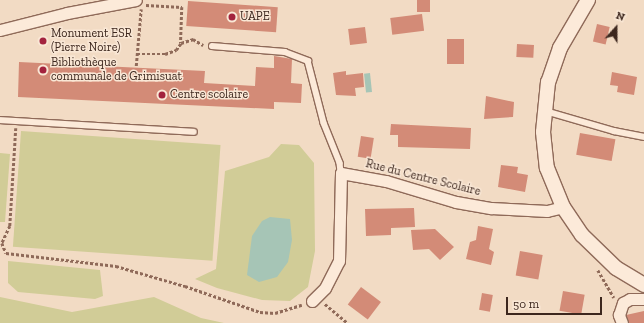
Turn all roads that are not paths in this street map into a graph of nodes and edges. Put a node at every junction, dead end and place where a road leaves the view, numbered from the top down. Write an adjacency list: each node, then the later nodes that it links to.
1 (136, 0): 3 (street)
2 (588, 0): 5 (street)
3 (0, 30)
4 (212, 46): 9 (lane)
5 (543, 111): 8 (lane); 10 (street)
6 (0, 120): 7 (lane)
7 (194, 132)
8 (644, 137)
9 (341, 173): 10 (street, Rue du Centre Scolaire); 12 (street)
10 (563, 207): 11 (street)
11 (644, 285)
12 (315, 299)
13 (644, 299): 14 (street)
14 (622, 323)

